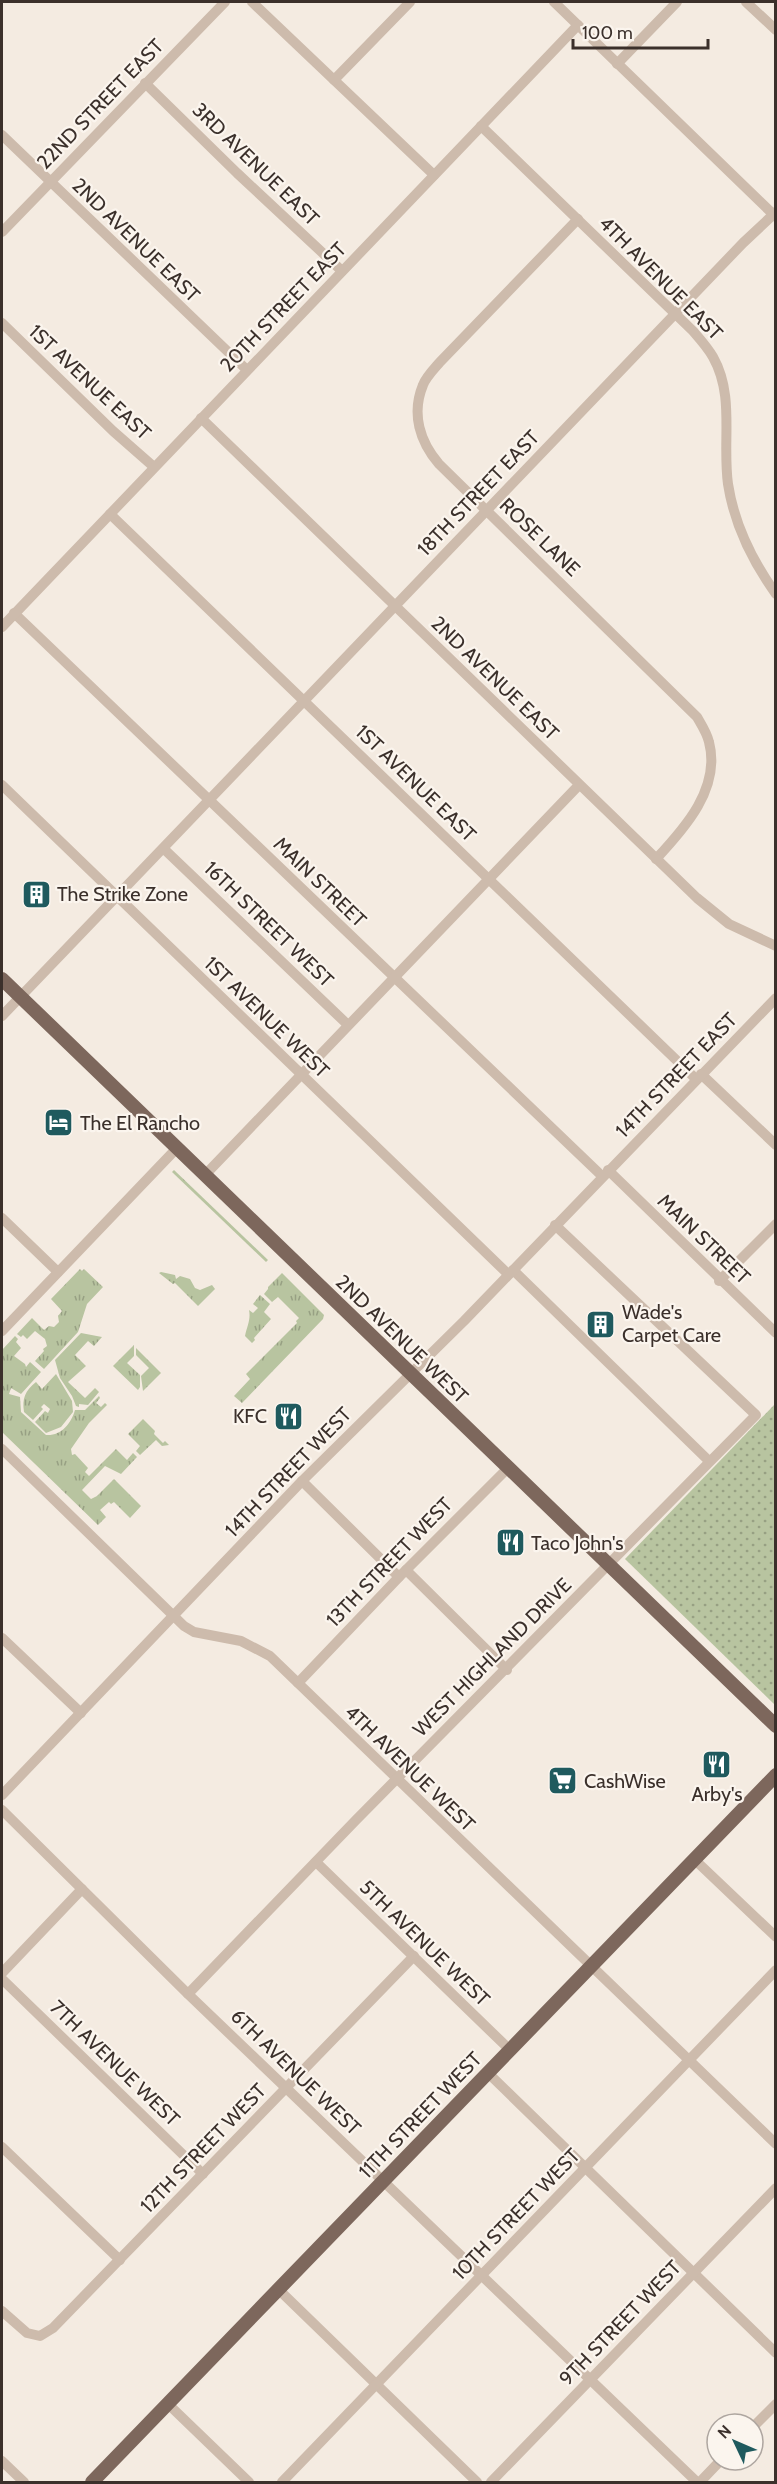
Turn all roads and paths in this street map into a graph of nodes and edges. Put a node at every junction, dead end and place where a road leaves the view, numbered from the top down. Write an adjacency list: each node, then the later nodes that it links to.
1 (225, 2): 11 (street, 22ND STREET EAST)
2 (252, 2): 10 (street)
3 (410, 2): 10 (street)
4 (554, 2): 7 (street)
5 (677, 2): 9 (street)
6 (746, 2): 8 (street)
7 (578, 25): 9 (street); 12 (street, 20TH STREET EAST)
8 (776, 30)
9 (617, 64): 16 (street)
10 (334, 80): 14 (street)
11 (145, 83): 15 (street, 22ND STREET EAST); 19 (street, 3RD AVENUE EAST)
12 (481, 126): 14 (street, 20TH STREET EAST); 17 (street, 4TH AVENUE EAST)
13 (2, 135): 15 (street, 2ND AVENUE EAST)
14 (434, 175): 19 (street, 20TH STREET EAST)
15 (50, 181): 18 (street, 22ND STREET EAST); 22 (street, 2ND AVENUE EAST)
16 (775, 215): 20 (street, 18TH STREET EAST)
17 (578, 219): 20 (street, 4TH AVENUE EAST); 25 (street, ROSE LANE)
18 (2, 232)
19 (342, 271): 22 (street, 20TH STREET EAST)
20 (675, 314): 25 (street, 18TH STREET EAST); 27 (street, 4TH AVENUE EAST)
21 (2, 323): 24 (street, 1ST AVENUE EAST)
22 (247, 370): 23 (street, 20TH STREET EAST)
23 (201, 418): 24 (street, 20TH STREET EAST); 28 (street, 2ND AVENUE EAST)
24 (154, 467): 26 (street, 20TH STREET EAST)
25 (486, 510): 28 (street, 18TH STREET EAST); 36 (street, ROSE LANE)
26 (110, 514): 29 (street, 20TH STREET EAST); 31 (street, 1ST AVENUE EAST)
27 (776, 594)
28 (395, 606): 31 (street, 18TH STREET EAST); 33 (street, 2ND AVENUE EAST)
29 (14, 614): 30 (street, 20TH STREET EAST); 34 (street, MAIN STREET)
30 (2, 627)
31 (304, 701): 34 (street, 18TH STREET EAST); 37 (street, 1ST AVENUE EAST)
32 (2, 785): 38 (street, 1ST AVENUE WEST)
33 (579, 785): 36 (street, 2ND AVENUE EAST); 37 (street)
34 (210, 801): 35 (street, 18TH STREET EAST); 40 (street, MAIN STREET)
35 (164, 849): 38 (street, 18TH STREET EAST); 45 (street, 16TH STREET WEST)
36 (656, 859): 39 (street, 2ND AVENUE EAST)
37 (489, 879): 40 (street); 47 (street, 1ST AVENUE EAST)
38 (117, 897): 42 (street, 18TH STREET EAST); 46 (street, 1ST AVENUE WEST)
39 (776, 946)
40 (394, 978): 45 (street); 50 (street, MAIN STREET)
41 (2, 979): 42 (main road, 2ND AVENUE WEST)
42 (20, 997): 44 (street, 18TH STREET EAST); 49 (main road, 2ND AVENUE WEST)
43 (776, 998): 47 (street, 14TH STREET EAST)
44 (2, 1016)
45 (348, 1025): 46 (street)
46 (301, 1074): 51 (street); 56 (street, 1ST AVENUE WEST)
47 (699, 1077): 48 (street, 1ST AVENUE EAST); 50 (street, 14TH STREET EAST)
48 (776, 1145)
49 (177, 1148): 51 (main road, 2ND AVENUE WEST); 55 (street)
50 (605, 1173): 54 (street, 14TH STREET WEST); 57 (street, MAIN STREET)
51 (204, 1176): 60 (main road, 2ND AVENUE WEST)
52 (2, 1218): 55 (street)
53 (776, 1224): 57 (street)
54 (555, 1226): 56 (street, 14TH STREET WEST); 62 (street, WEST HIGHLAND DRIVE)
55 (58, 1272): 58 (street)
56 (510, 1272): 60 (street, 14TH STREET WEST); 62 (street, 1ST AVENUE WEST)
57 (720, 1281): 59 (street, MAIN STREET)
58 (2, 1331)
59 (776, 1333)
60 (411, 1374): 63 (main road, 2ND AVENUE WEST); 64 (street, 14TH STREET WEST)
61 (2, 1449): 67 (street, 4TH AVENUE WEST)
62 (709, 1461): 65 (street, WEST HIGHLAND DRIVE)
63 (508, 1468): 65 (main road, 2ND AVENUE WEST); 66 (street, 13TH STREET WEST)
64 (302, 1481): 66 (street); 67 (street, 14TH STREET WEST)
65 (608, 1565): 69 (street, WEST HIGHLAND DRIVE); 72 (main road, 2ND AVENUE WEST)
66 (403, 1574): 69 (street); 70 (street, 13TH STREET WEST)
67 (174, 1616): 70 (street, 4TH AVENUE WEST); 71 (street, 14TH STREET WEST)
68 (2, 1638): 71 (street)
69 (507, 1670): 74 (street, WEST HIGHLAND DRIVE)
70 (298, 1683): 74 (street, 4TH AVENUE WEST)
71 (81, 1713): 75 (street, 14TH STREET WEST)
72 (776, 1726)
73 (776, 1775): 77 (main road, 11TH STREET WEST)
74 (396, 1780): 78 (street, WEST HIGHLAND DRIVE); 82 (street, 4TH AVENUE WEST)
75 (2, 1795)
76 (2, 1810): 79 (street, 6TH AVENUE WEST)
77 (695, 1860): 80 (street); 82 (main road, 11TH STREET WEST)
78 (316, 1862): 81 (street, 5TH AVENUE WEST); 86 (street, WEST HIGHLAND DRIVE)
79 (82, 1889): 84 (street); 86 (street, 6TH AVENUE WEST)
80 (776, 1937)
81 (414, 1956): 87 (street, 5TH AVENUE WEST); 90 (street, 12TH STREET WEST)
82 (591, 1966): 87 (main road, 11TH STREET WEST); 88 (street, 4TH AVENUE WEST)
83 (776, 1970): 88 (street, 10TH STREET WEST)
84 (2, 1973)
85 (2, 1978): 94 (street, 7TH AVENUE WEST)
86 (188, 1994): 90 (street, 6TH AVENUE WEST)
87 (510, 2050): 89 (main road, 11TH STREET WEST)
88 (689, 2061): 91 (street, 4TH AVENUE WEST); 93 (street, 10TH STREET WEST)
89 (488, 2073): 93 (street); 95 (main road, 11TH STREET WEST)
90 (286, 2087): 94 (street, 12TH STREET WEST); 95 (street, 6TH AVENUE WEST)
91 (776, 2144)
92 (2, 2147): 97 (street)
93 (586, 2168): 98 (street); 99 (street, 10TH STREET WEST)
94 (202, 2174): 97 (street, 12TH STREET WEST)
95 (383, 2181): 99 (street, 6TH AVENUE WEST); 100 (main road, 11TH STREET WEST)
96 (776, 2188): 98 (street, 9TH STREET WEST)
97 (120, 2260): 101 (street, 12TH STREET WEST)
98 (693, 2273): 102 (street); 103 (street, 9TH STREET WEST)
99 (481, 2277): 103 (street, 6TH AVENUE WEST); 104 (street, 10TH STREET WEST)
100 (278, 2289): 104 (street); 105 (main road, 11TH STREET WEST)
101 (2, 2310)
102 (776, 2353)
103 (591, 2379): 114 (street, 9TH STREET WEST); 115 (street, 6TH AVENUE WEST)
104 (377, 2385): 112 (street, 10TH STREET WEST); 113 (street)
105 (167, 2403): 110 (main road, 11TH STREET WEST); 111 (street)
106 (776, 2404): 107 (street)
107 (765, 2415)
108 (2, 2461): 109 (street)
109 (24, 2482)
110 (92, 2482)
111 (249, 2482)
112 (282, 2482)
113 (477, 2482)
114 (491, 2482)
115 (699, 2482)

